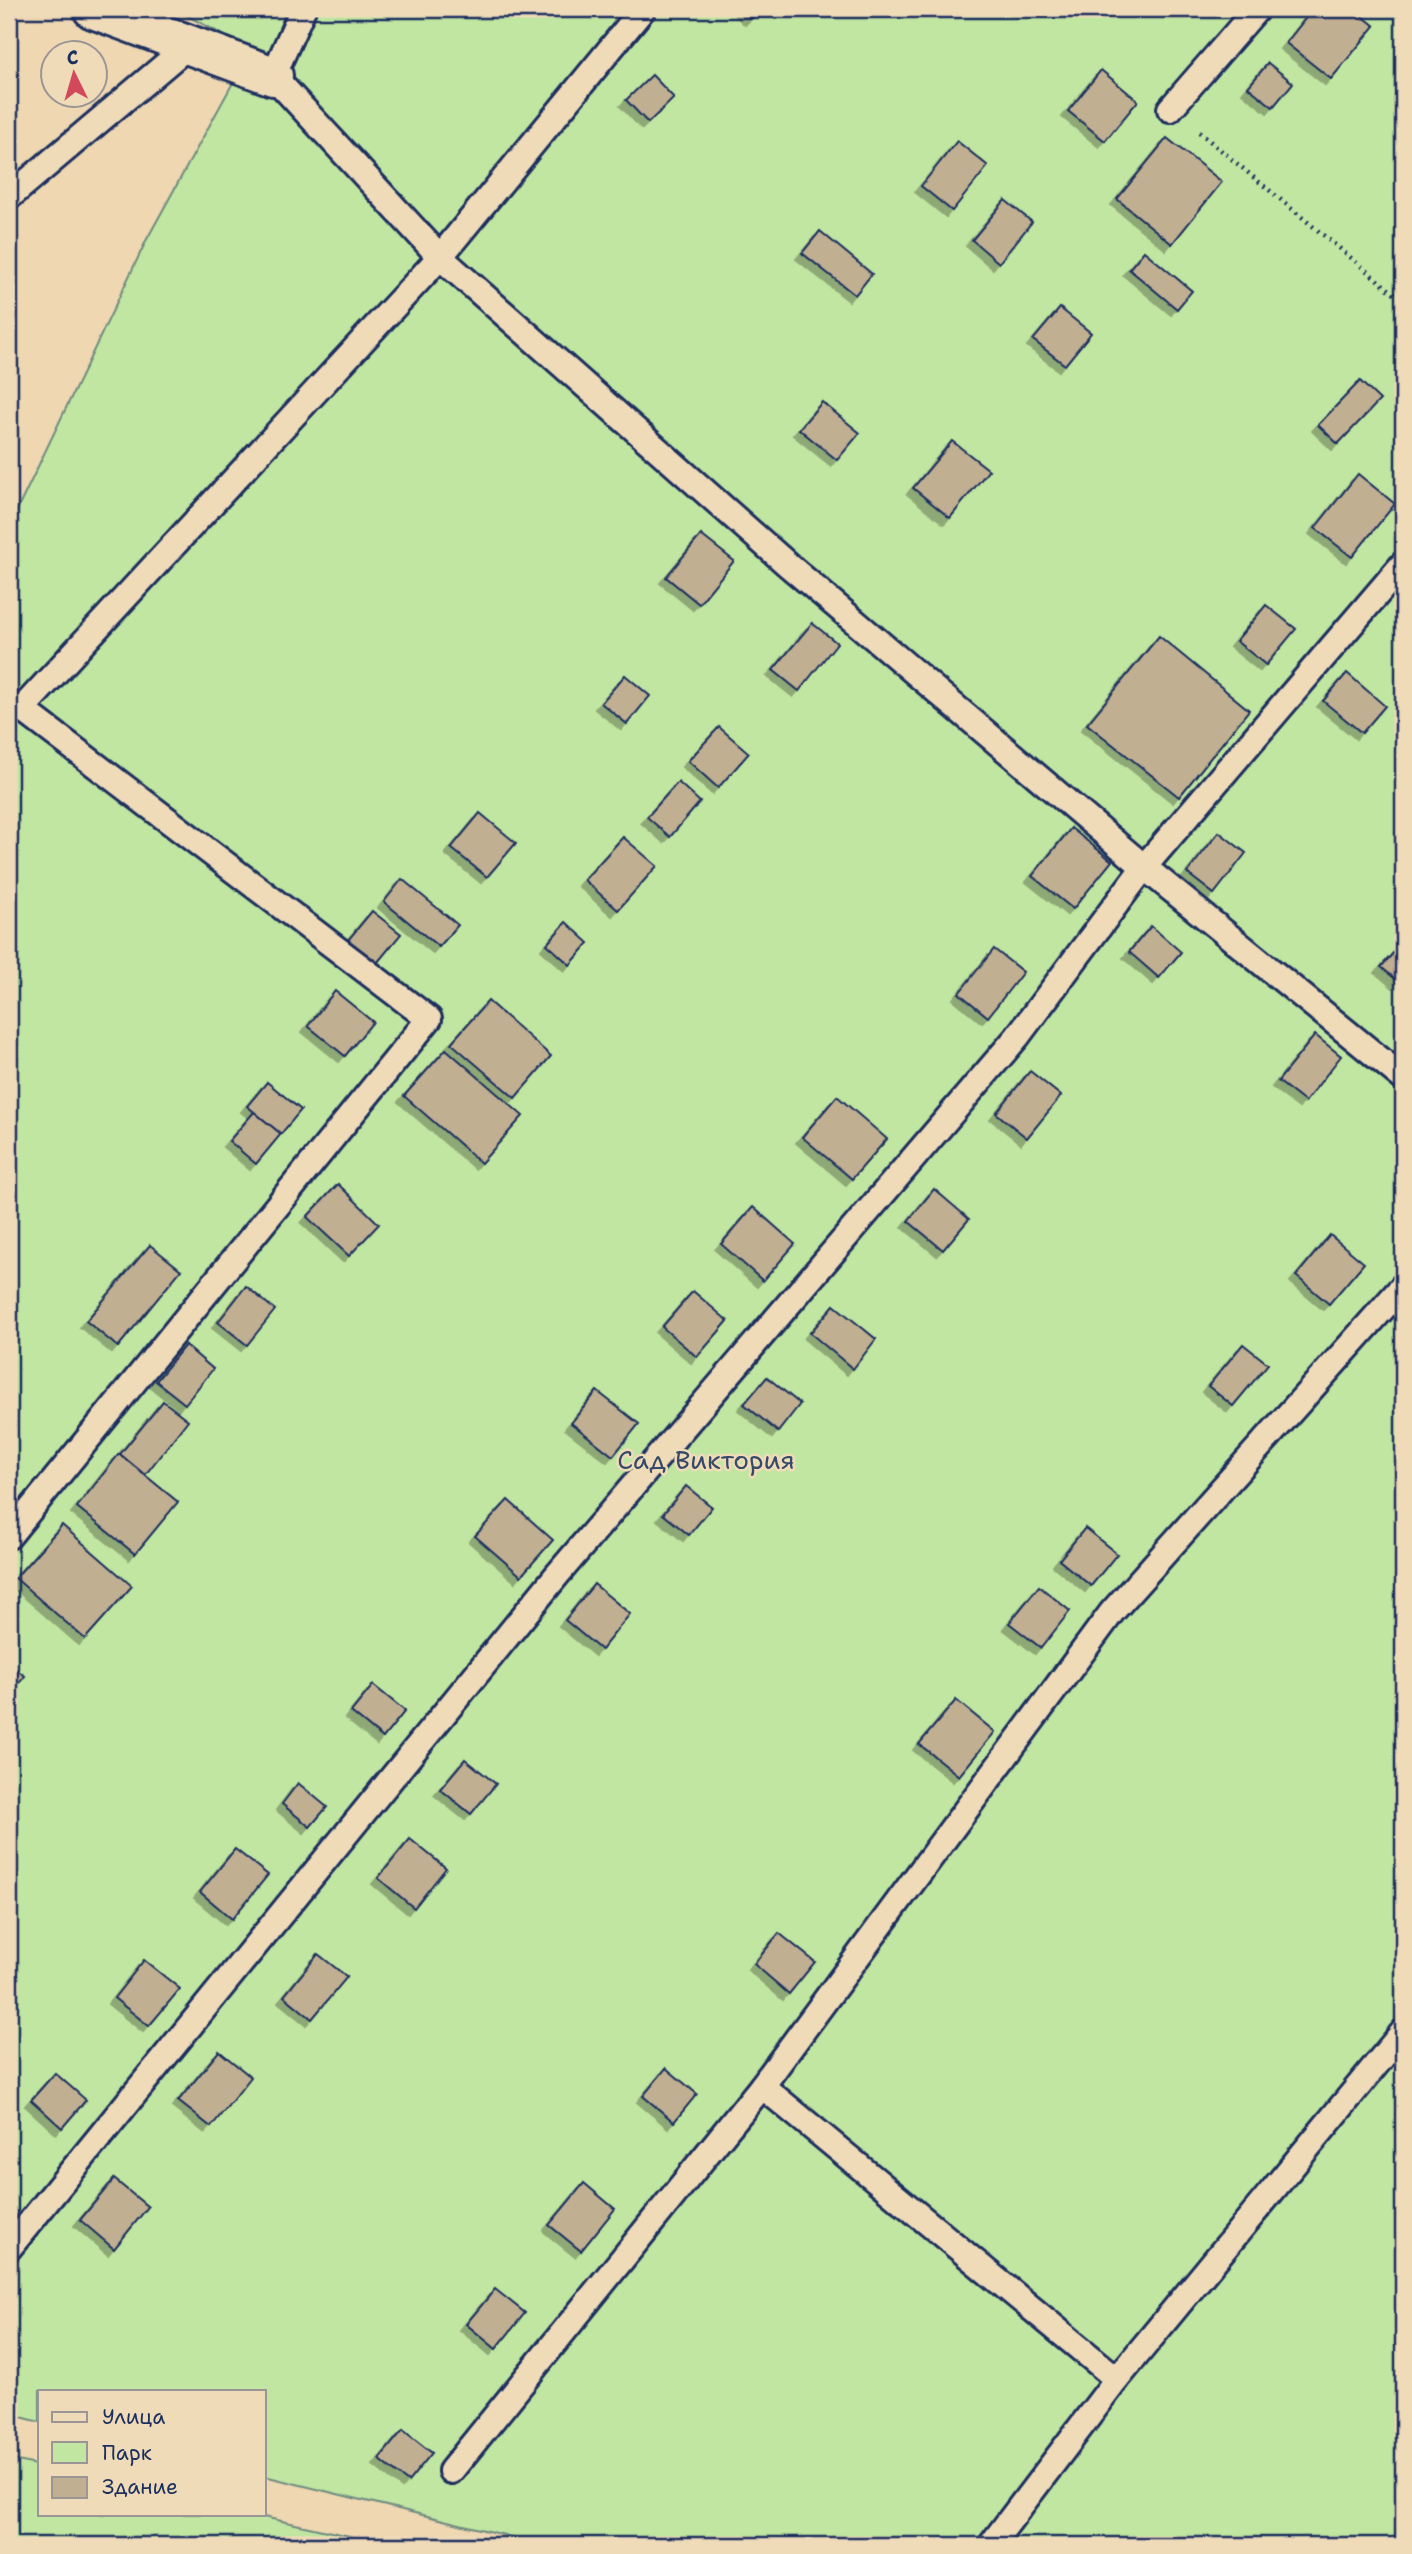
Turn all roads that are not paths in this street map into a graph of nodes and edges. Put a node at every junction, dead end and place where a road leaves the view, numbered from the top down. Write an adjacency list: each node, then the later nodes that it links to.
1 (93, 9): 5 (street)
2 (303, 9): 6 (lane)
3 (643, 9): 9 (lane)
4 (1257, 9): 7 (lane)
5 (189, 45): 6 (street); 8 (lane)
6 (273, 76): 9 (lane)
7 (1170, 109)
8 (9, 197)
9 (440, 257): 11 (lane); 14 (lane)
10 (1403, 564): 11 (lane)
11 (1144, 867): 12 (lane); 17 (lane)
12 (1403, 1078)
13 (1403, 1286): 16 (lane)
14 (9, 1536)
15 (1403, 2032): 18 (lane)
16 (762, 2086): 18 (lane); 19 (lane)
17 (9, 2248)
18 (1117, 2379): 20 (lane)
19 (451, 2471)
20 (991, 2545)

